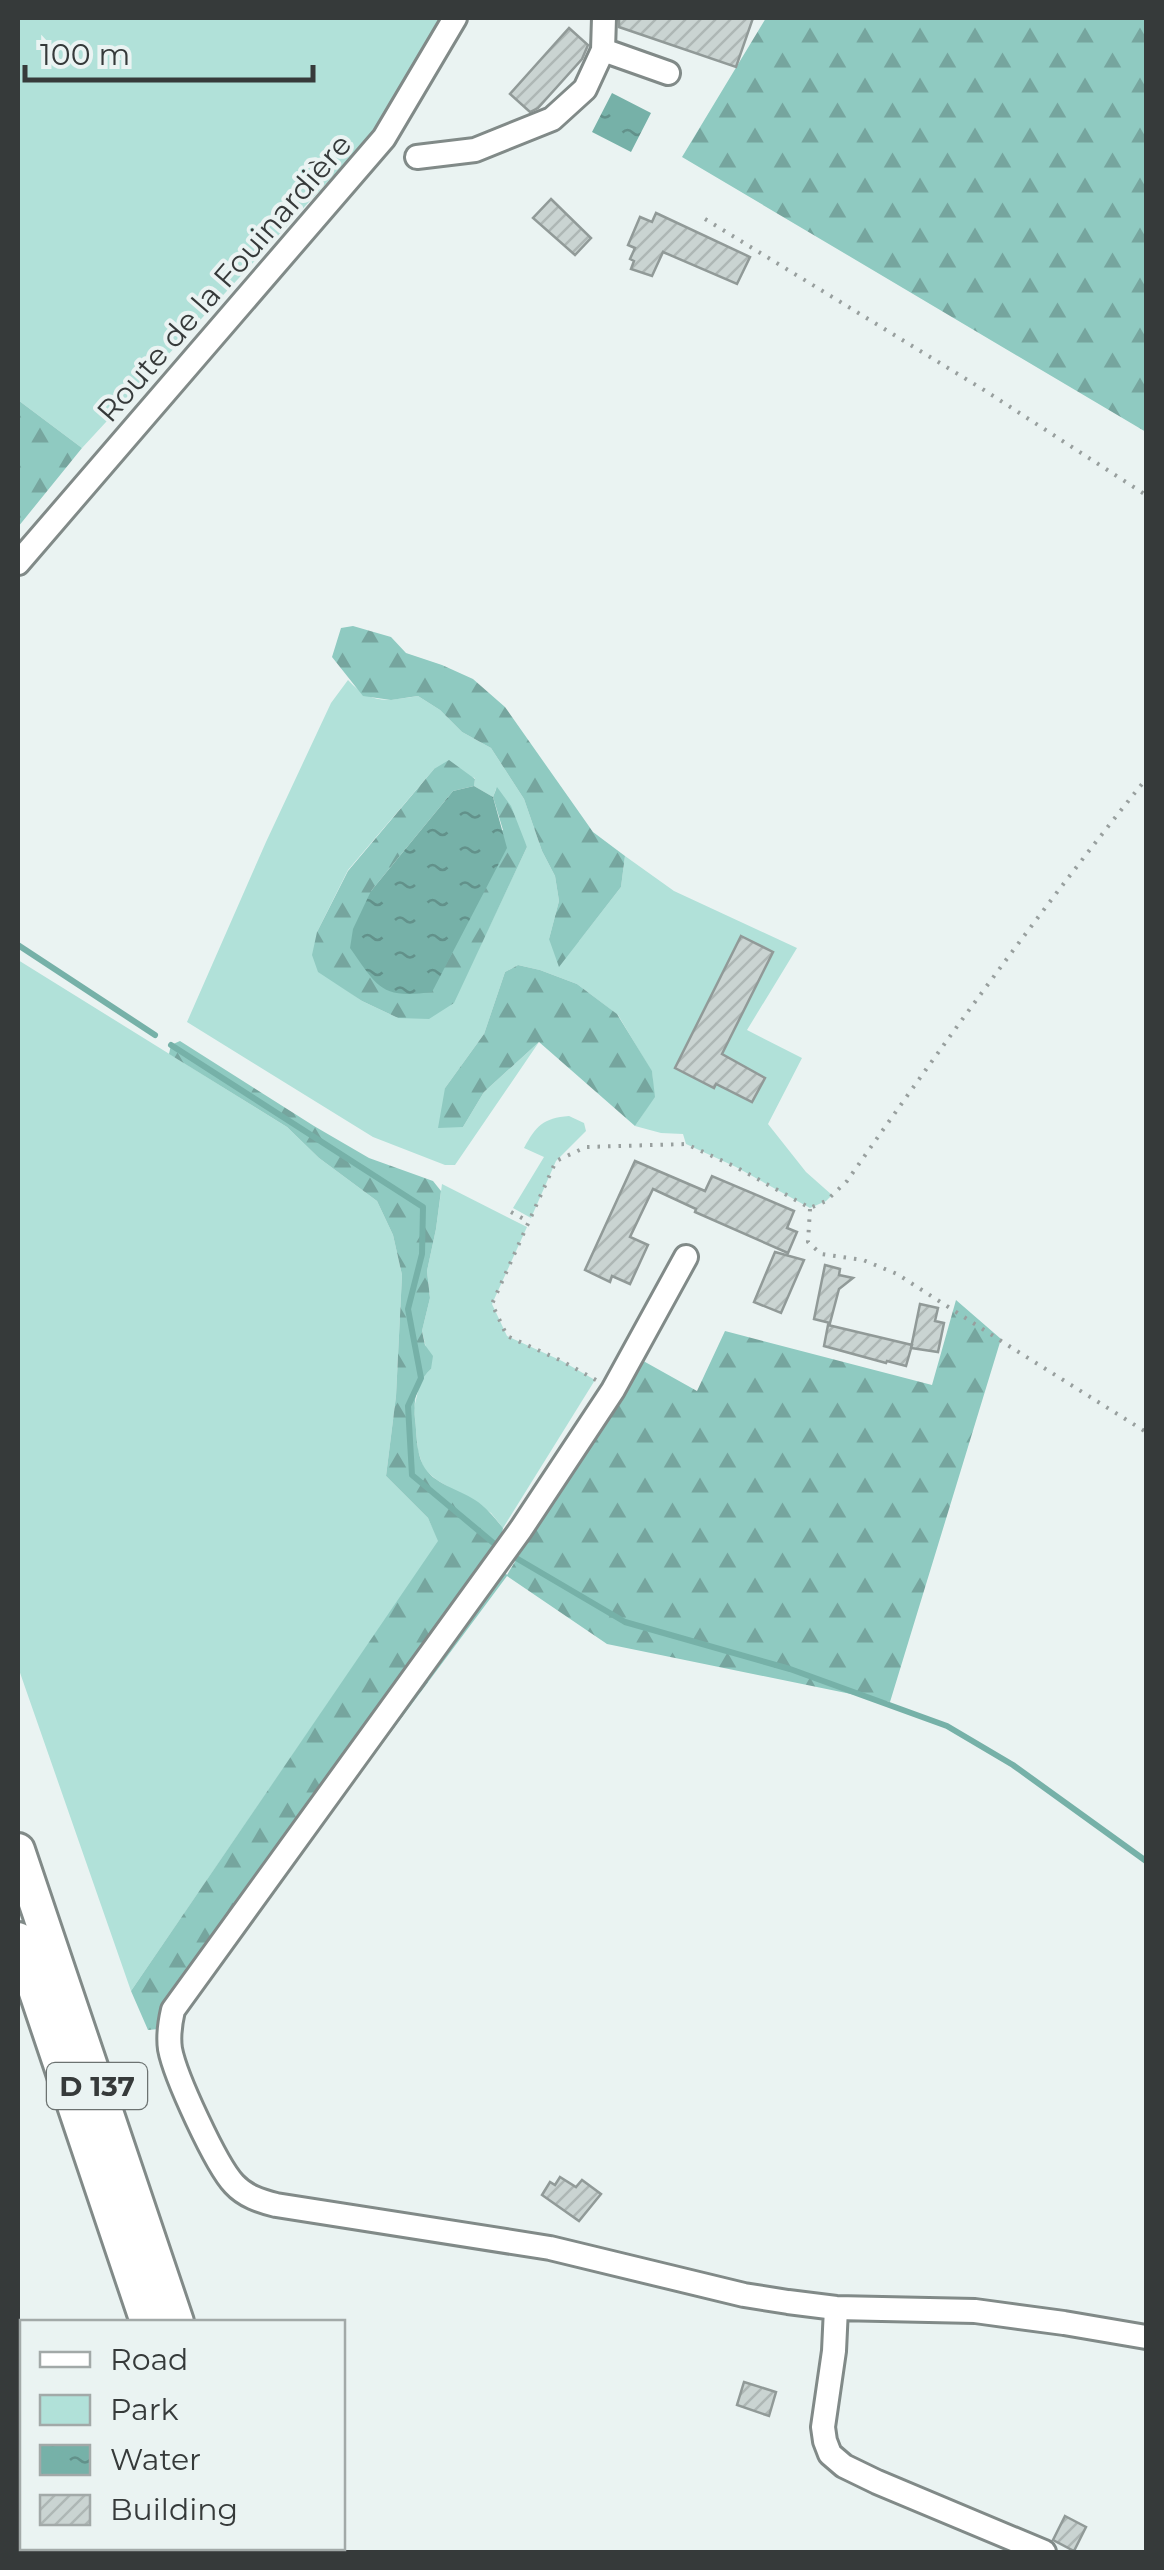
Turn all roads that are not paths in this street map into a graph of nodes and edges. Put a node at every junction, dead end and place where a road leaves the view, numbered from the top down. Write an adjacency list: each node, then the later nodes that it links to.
1 (455, 18): 6 (street, Route de la Fouinardière)
2 (604, 18): 3 (street)
3 (603, 50): 4 (street); 5 (street)
4 (668, 73)
5 (417, 158)
6 (18, 563)
7 (686, 1257): 10 (street)
8 (18, 1850): 12 (highway, D 137)
9 (18, 1939): 11 (highway, D 137)
10 (836, 2308): 13 (street); 14 (street)
11 (147, 2320)
12 (175, 2320)
13 (1146, 2338)
14 (1044, 2552)

